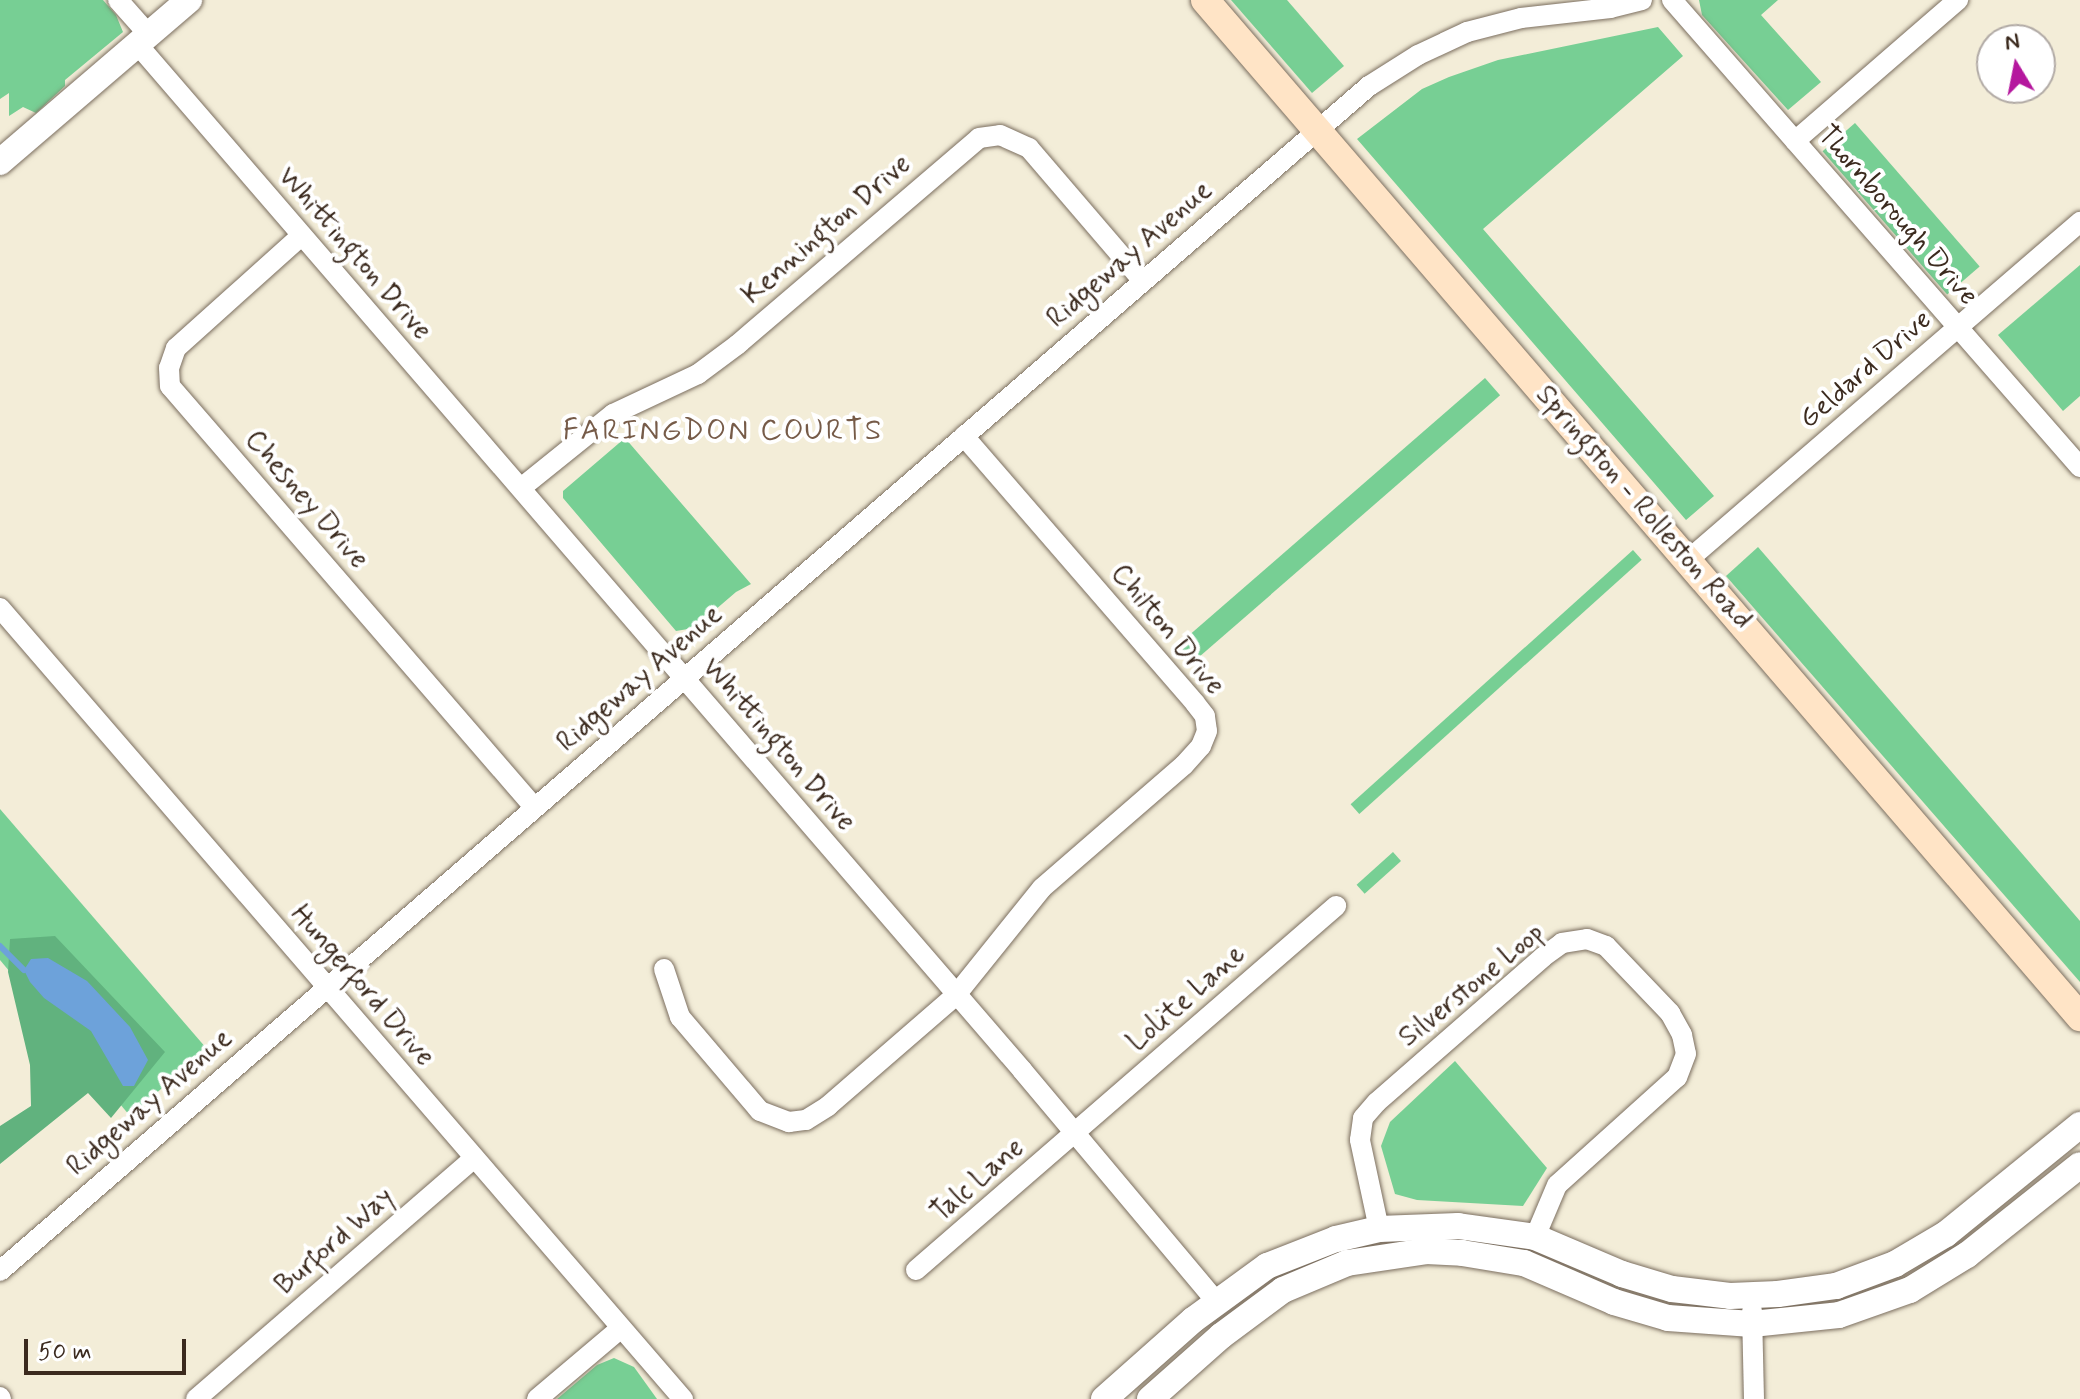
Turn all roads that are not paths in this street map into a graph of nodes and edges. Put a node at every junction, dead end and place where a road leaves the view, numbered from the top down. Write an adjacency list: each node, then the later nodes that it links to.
1 (118, 0): 7 (street, Whittington Drive)
2 (189, 0): 7 (street)
3 (1205, 0): 8 (main road, Springston - Rolleston Road)
4 (1642, 0): 8 (street, Ridgeway Avenue)
5 (1672, 0): 9 (street, Thornborough Drive)
6 (1958, 0): 9 (street)
7 (143, 40): 10 (street); 12 (street, Whittington Drive)
8 (1318, 130): 13 (street, Ridgeway Avenue); 18 (main road, Springston - Rolleston Road)
9 (1795, 141): 14 (street, Thornborough Drive)
10 (0, 162)
11 (2080, 222): 14 (street, Geldard Drive)
12 (301, 236): 17 (street, Whittington Drive); 21 (street, Chesney Drive)
13 (1143, 281): 15 (street, Ridgeway Avenue); 17 (street, Kennington Drive)
14 (1957, 329): 16 (street, Thornborough Drive); 18 (street, Geldard Drive)
15 (964, 436): 20 (street, Ridgeway Avenue); 25 (street, Chilton Drive)
16 (2080, 467)
17 (521, 488): 20 (street, Whittington Drive)
18 (1688, 560): 26 (main road, Springston - Rolleston Road)
19 (0, 608): 24 (street, Hungerford Drive)
20 (683, 679): 21 (street, Ridgeway Avenue); 25 (street, Whittington Drive)
21 (534, 807): 24 (street, Ridgeway Avenue)
22 (1336, 906): 28 (street, Lolite Lane)
23 (664, 969): 25 (street)
24 (326, 987): 29 (street, Hungerford Drive); 34 (street, Ridgeway Avenue)
25 (956, 995): 28 (street, Whittington Drive)
26 (2080, 1017)
27 (2080, 1125): 35 (street)
28 (1075, 1134): 33 (street, Talc Lane); 36 (street, Whittington Drive)
29 (474, 1158): 38 (street, Hungerford Drive); 39 (street, Burford Way)
30 (2080, 1165): 37 (street)
31 (1379, 1229): 32 (street); 32 (street, Silverstone Loop); 36 (street)
32 (1535, 1237): 35 (street)
33 (916, 1270)
34 (0, 1271)
35 (1753, 1296): 37 (street)
36 (1217, 1302): 42 (street)
37 (1752, 1324): 43 (street); 44 (street)
38 (621, 1328): 40 (street); 41 (street, Hungerford Drive)
39 (196, 1399)
40 (537, 1399)
41 (683, 1399)
42 (1104, 1399)
43 (1150, 1399)
44 (1754, 1399)

